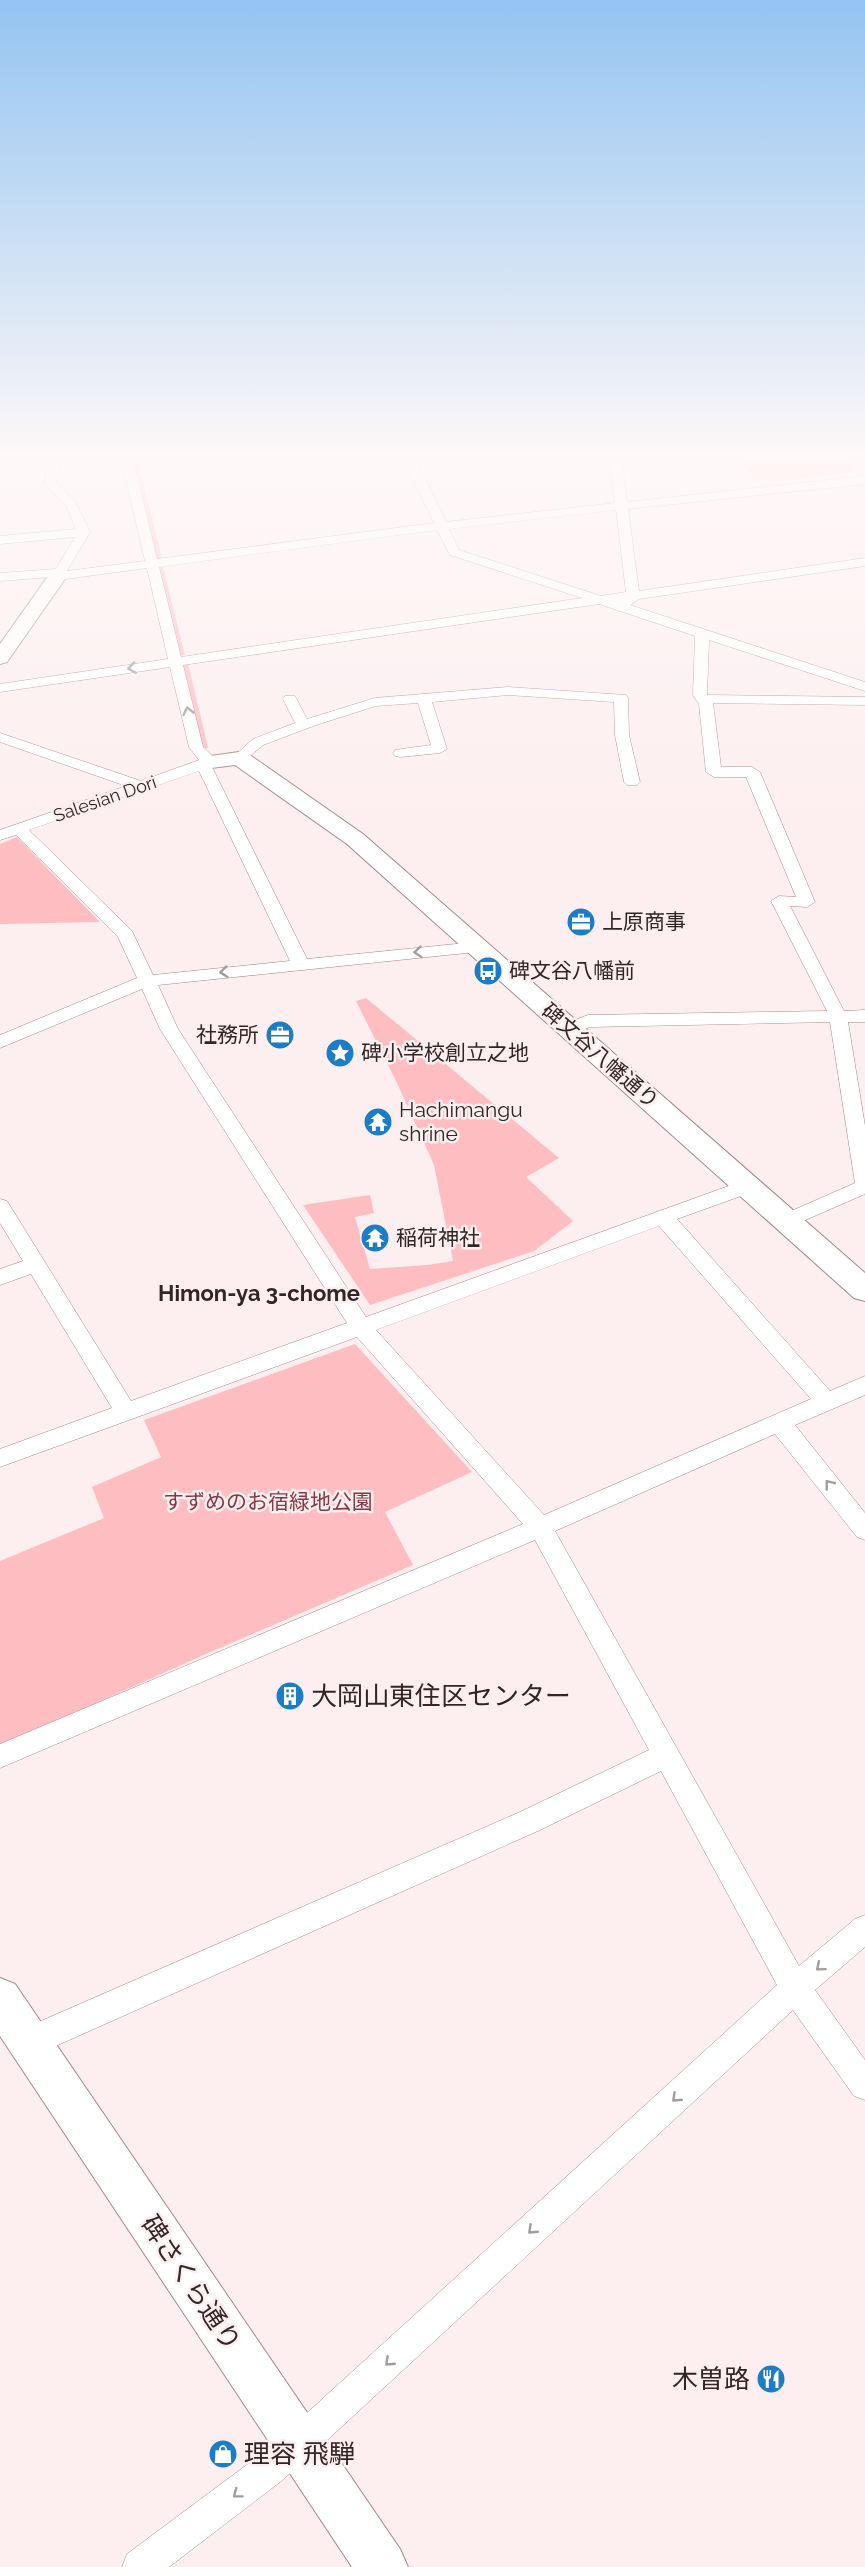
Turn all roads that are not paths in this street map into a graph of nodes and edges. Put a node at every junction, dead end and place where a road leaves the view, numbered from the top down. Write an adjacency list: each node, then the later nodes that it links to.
1 (59, 574): 7 (street); 13 (street)
2 (162, 574): 12 (street)
3 (162, 574): 12 (street)
4 (520, 574): 9 (street)
5 (631, 574): 8 (street)
6 (782, 574): 8 (street)
7 (0, 577)
8 (634, 595): 9 (street); 10 (street)
9 (600, 600): 10 (street); 12 (street)
10 (621, 606): 11 (street)
11 (702, 633): 14 (street); 18 (street)
12 (186, 656): 15 (street, one-way to 15); 23 (street, one-way to 12)
13 (0, 658)
14 (865, 687)
15 (0, 688)
16 (424, 698): 20 (street); 22 (street); 25 (street)
17 (290, 699): 20 (street)
18 (703, 699): 19 (street); 31 (street)
19 (865, 701)
20 (303, 725): 24 (street)
21 (0, 737): 26 (street)
22 (400, 753)
23 (208, 758): 24 (street); 26 (street, Salesian Dori); 29 (street)
24 (240, 758): 28 (street, 碑文谷八幡通り)
25 (632, 782)
26 (140, 786): 27 (street, Salesian Dori)
27 (9, 832): 30 (street)
28 (476, 947): 29 (street, one-way to 29); 33 (street, 碑文谷八幡通り)
29 (300, 963): 30 (street, one-way to 30)
30 (146, 981): 34 (street); 43 (street)
31 (838, 1016): 32 (street); 33 (street); 36 (street)
32 (865, 1017)
33 (570, 1028): 35 (street, 碑文谷八幡通り)
34 (0, 1042)
35 (748, 1186): 38 (street); 39 (street, 碑文谷八幡通り)
36 (865, 1186): 39 (street)
37 (0, 1206): 40 (street)
38 (664, 1218): 43 (street); 45 (street)
39 (787, 1221): 42 (street, 碑文谷八幡通り)
40 (36, 1266): 41 (street); 46 (street)
41 (0, 1277)
42 (865, 1290)
43 (361, 1327): 46 (street); 49 (street)
44 (865, 1385): 45 (street)
45 (826, 1402): 47 (street)
46 (126, 1412): 48 (street)
47 (779, 1422): 49 (street); 50 (street, one-way to 47)
48 (0, 1458)
49 (540, 1526): 51 (street); 52 (street)
50 (865, 1530)
51 (666, 1754): 54 (street); 56 (street)
52 (0, 1756)
53 (865, 1929): 54 (street, one-way to 54)
54 (795, 1988): 57 (street); 58 (street, one-way to 58)
55 (0, 1999): 56 (street, 碑さくら通り)
56 (29, 2042): 58 (street, 碑さくら通り)
57 (865, 2085)
58 (298, 2444): 59 (street, one-way to 59); 60 (street, 碑さくら通り)
59 (140, 2567)
60 (382, 2567)

